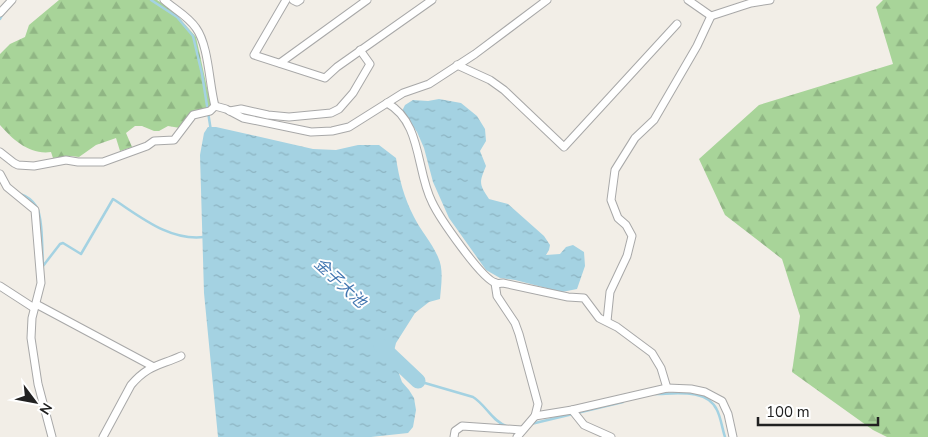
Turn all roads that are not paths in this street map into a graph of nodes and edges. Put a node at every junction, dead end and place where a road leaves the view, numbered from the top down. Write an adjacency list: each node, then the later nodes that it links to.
1 (12, 0): 11 (street)
2 (164, 0): 18 (street)
3 (286, 0): 15 (street)
4 (292, 0): 5 (street)
5 (300, 0)
6 (367, 0): 15 (street)
7 (432, 0): 14 (street)
8 (548, 0): 16 (street)
9 (688, 0): 12 (street)
10 (770, 0): 12 (street)
11 (0, 14)
12 (711, 16): 25 (street)
13 (677, 24): 16 (street)
14 (360, 50): 15 (street); 19 (street)
15 (280, 63)
16 (457, 65): 17 (street)
17 (387, 103): 19 (street); 22 (street)
18 (215, 106): 19 (street); 20 (street)
19 (229, 111)
20 (0, 152)
21 (0, 174): 24 (street)
22 (495, 284): 25 (street); 30 (street)
23 (0, 286): 24 (street)
24 (35, 306): 27 (street); 32 (street)
25 (607, 321): 28 (street)
26 (181, 356): 27 (street)
27 (152, 366): 33 (street)
28 (667, 388): 29 (street); 37 (street)
29 (572, 410): 30 (street); 36 (street)
30 (535, 416): 31 (street)
31 (522, 430): 34 (street); 35 (street)
32 (52, 437)
33 (103, 437)
34 (454, 437)
35 (517, 437)
36 (611, 437)
37 (733, 437)

